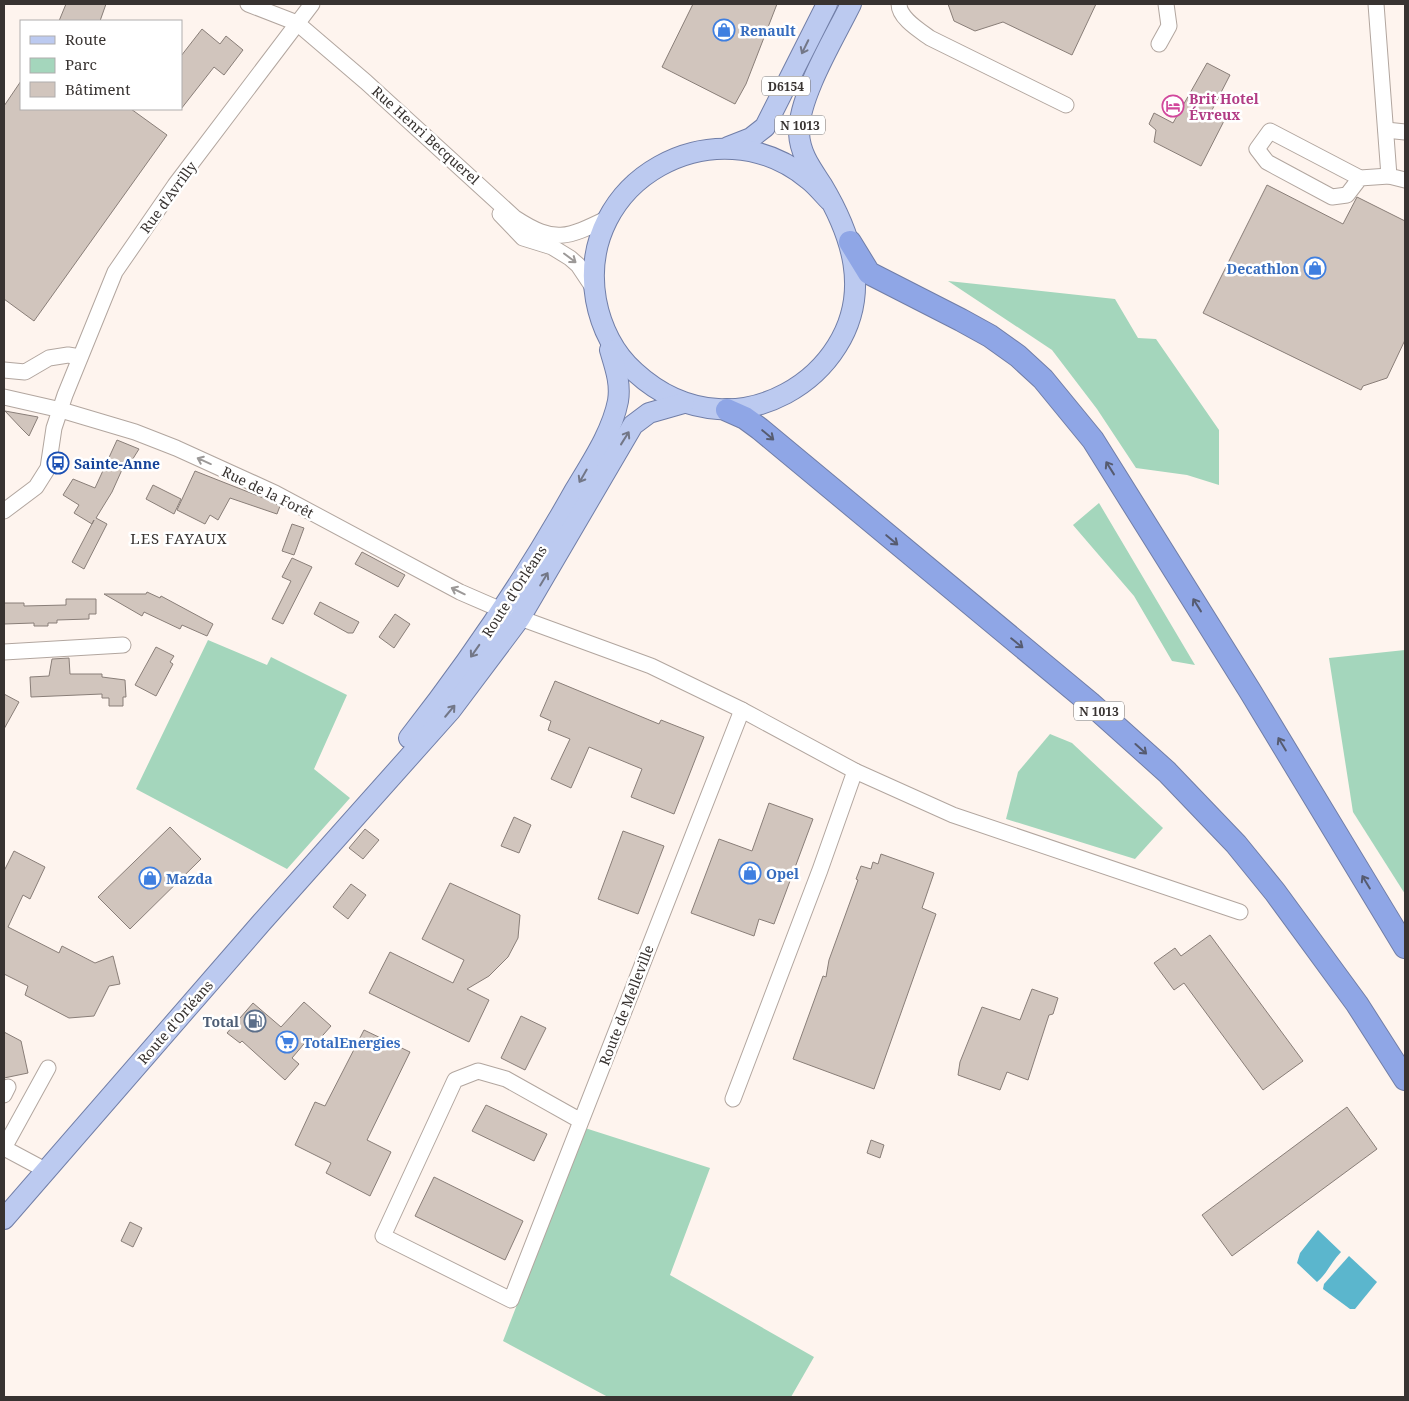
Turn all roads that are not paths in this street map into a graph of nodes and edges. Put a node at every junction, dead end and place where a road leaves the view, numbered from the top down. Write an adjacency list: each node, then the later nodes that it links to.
1 (248, 4): 8 (street, Rue Henri Becquerel)
2 (312, 4): 8 (street, Rue d'Avrilly)
3 (826, 4): 13 (main road, D6154, one-way to 13)
4 (851, 4): 18 (main road, N 1013)
5 (898, 4): 10 (street)
6 (1166, 4): 9 (street)
7 (1376, 4): 11 (street)
8 (297, 23): 17 (street, Rue Henri Becquerel); 23 (street, Rue d'Avrilly)
9 (1159, 44)
10 (1066, 105)
11 (1386, 130): 12 (street); 14 (street)
12 (1405, 132)
13 (726, 148): 18 (main road, D6154); 19 (main road, D6154)
14 (1389, 176): 15 (street); 16 (street)
15 (1360, 178): 15 (street)
16 (1405, 180)
17 (482, 186): 19 (street, Rue Henri Becquerel); 21 (street, one-way to 21)
18 (830, 201): 20 (main road)
19 (608, 218): 21 (main road)
20 (850, 242): 28 (main road); 36 (highway, one-way to 20)
21 (594, 289): 22 (main road)
22 (606, 332): 26 (main road); 30 (main road, Route d'Orléans, one-way to 30)
23 (80, 357): 24 (street); 27 (street, Rue d'Avrilly)
24 (4, 370)
25 (4, 397): 27 (street, Rue de la Forêt)
26 (684, 403): 28 (main road); 30 (main road, Route d'Orléans, one-way to 26)
27 (61, 410): 29 (street, Rue d'Avrilly); 30 (street, Rue de la Forêt, one-way to 27)
28 (727, 410): 38 (highway, N 1013, one-way to 38)
29 (4, 511)
30 (511, 614): 33 (street, Rue de la Forêt); 42 (main road, Route d'Orléans)
31 (123, 645): 32 (street)
32 (4, 652)
33 (742, 710): 34 (street, Rue de la Forêt); 40 (street, Route de Melleville)
34 (855, 771): 35 (street, Rue de la Forêt); 39 (street)
35 (1240, 912)
36 (1405, 947)
37 (48, 1068): 41 (street)
38 (1405, 1079)
39 (733, 1099)
40 (580, 1121): 40 (street, Route de Melleville)
41 (4, 1148): 42 (street)
42 (47, 1171): 43 (main road, Route d'Orléans)
43 (4, 1219)

